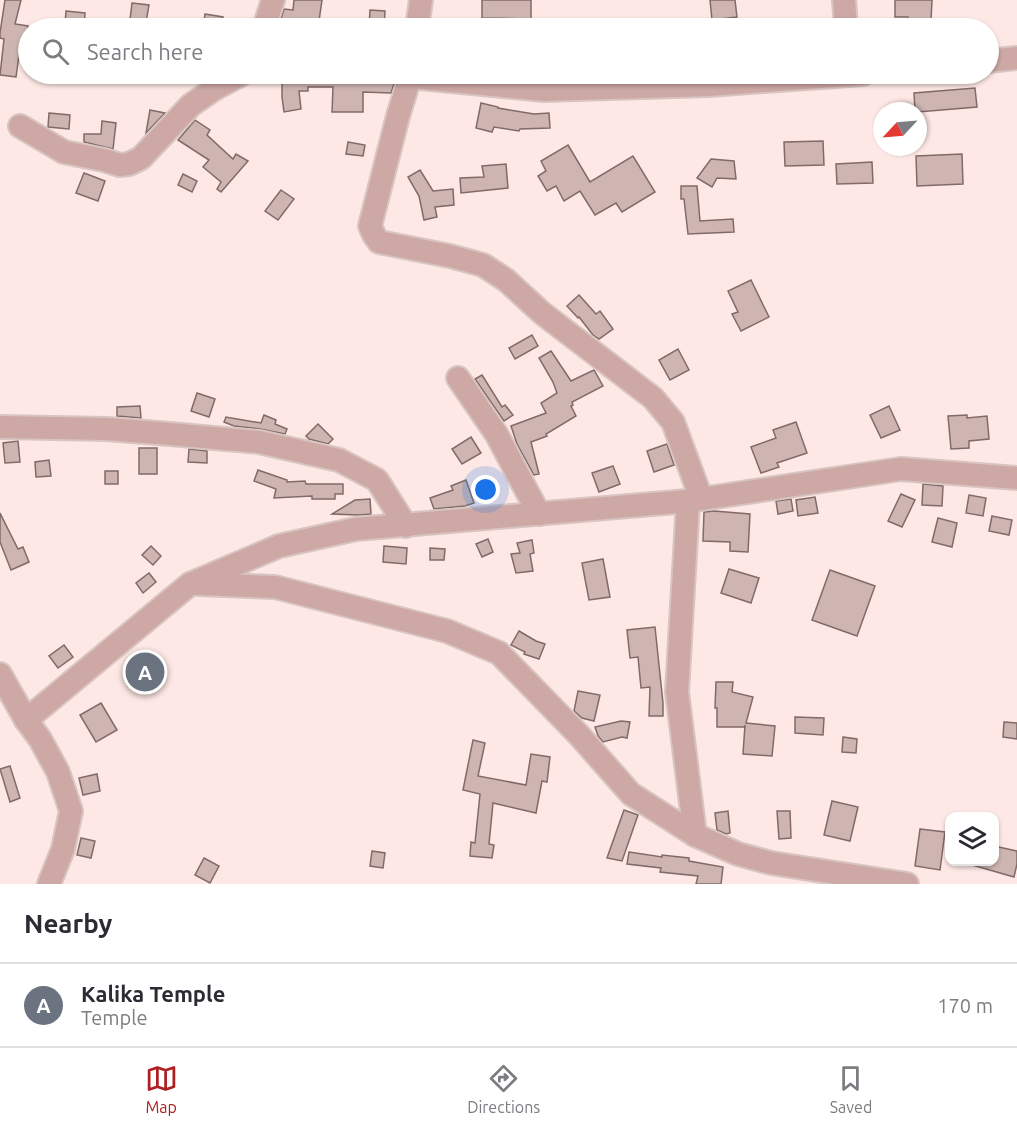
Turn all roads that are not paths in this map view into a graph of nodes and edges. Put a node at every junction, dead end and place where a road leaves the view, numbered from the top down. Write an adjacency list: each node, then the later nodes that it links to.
1 (273, 0): 4 (street)
2 (421, 0): 5 (street)
3 (844, 0): 6 (street)
4 (267, 18)
5 (418, 18)
6 (845, 18)
7 (1017, 58): 8 (street)
8 (999, 60)
9 (223, 84): 13 (street)
10 (407, 84): 17 (street)
11 (490, 84): 12 (street)
12 (722, 84)
13 (20, 126)
14 (459, 378): 18 (street)
15 (0, 427): 19 (street)
16 (1017, 478): 17 (street)
17 (694, 500): 18 (street); 23 (street)
18 (539, 514): 19 (street)
19 (406, 526): 20 (street)
20 (190, 584): 22 (street); 23 (street)
21 (0, 674): 22 (street)
22 (26, 720): 25 (street)
23 (695, 835): 24 (street)
24 (771, 874): 26 (street)
25 (49, 884)
26 (907, 884)

